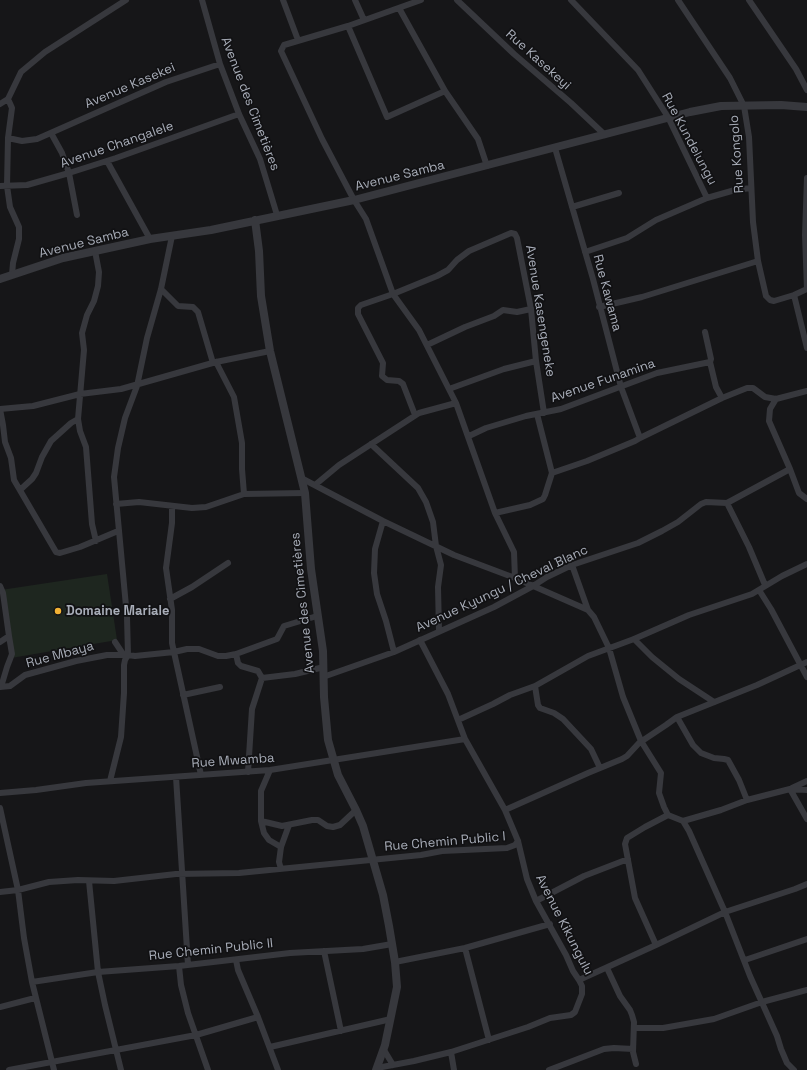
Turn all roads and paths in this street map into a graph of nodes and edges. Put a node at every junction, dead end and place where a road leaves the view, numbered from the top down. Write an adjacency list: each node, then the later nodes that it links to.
1 (126, 0): 17 (street)
2 (202, 0): 14 (street, Avenue des Cimetières)
3 (283, 0): 13 (street)
4 (355, 0): 11 (street)
5 (421, 0): 10 (street)
6 (457, 0): 24 (street, Rue Kasekeyi)
7 (571, 0): 22 (street, Rue Kundelungu)
8 (678, 0): 19 (street, Rue Kongolo)
9 (749, 0): 15 (street)
10 (399, 8): 11 (street); 16 (street)
11 (364, 20): 12 (street)
12 (348, 26): 13 (street); 16 (street)
13 (298, 40): 35 (street)
14 (220, 64): 21 (street, Avenue des Cimetières); 23 (street, Avenue Kasekei)
15 (807, 90)
16 (445, 91): 28 (street)
17 (8, 99): 18 (street); 25 (street)
18 (0, 104)
19 (744, 106): 20 (street, Avenue Samba); 22 (street, Avenue Samba); 32 (street, Rue Kongolo)
20 (807, 107)
21 (239, 114): 27 (street, Avenue Changalele); 38 (street, Avenue des Cimetières)
22 (668, 117): 24 (street, Avenue Samba); 34 (street, Rue Kundelungu)
23 (51, 133): 25 (street, Avenue Kasekei); 29 (street)
24 (605, 135): 26 (street, Avenue Samba)
25 (8, 138): 31 (street)
26 (555, 148): 28 (street, Avenue Samba); 36 (street, Rue Kawama)
27 (107, 161): 29 (street, Avenue Changalele); 41 (street)
28 (487, 166): 35 (street, Avenue Samba)
29 (68, 173): 31 (street, Avenue Changalele); 37 (street)
30 (807, 178): 47 (street)
31 (3, 186): 45 (street)
32 (751, 188): 34 (street); 44 (street, Rue Kongolo)
33 (619, 193): 36 (street)
34 (708, 198): 43 (street)
35 (354, 200): 38 (street, Avenue Samba); 49 (street)
36 (572, 207): 43 (street, Rue Kawama)
37 (77, 215)
38 (277, 215): 39 (street, Avenue Samba)
39 (255, 220): 40 (street, Avenue Samba); 56 (street, Avenue des Cimetières)
40 (172, 236): 41 (street, Avenue Samba); 48 (street)
41 (150, 239): 42 (street, Avenue Samba)
42 (94, 251): 45 (street, Avenue Samba); 64 (street)
43 (585, 252): 51 (street, Rue Kawama)
44 (758, 261): 50 (street, Rue Kongolo); 51 (street)
45 (12, 276): 46 (street, Avenue Samba)
46 (0, 279)
47 (807, 289): 50 (street)
48 (161, 290): 59 (street); 60 (street)
49 (393, 294): 52 (street, Avenue Kasengeneke); 54 (street); 71 (street, Avenue Kasengeneke)
50 (794, 295): 55 (street)
51 (599, 308): 61 (street, Rue Kawama)
52 (531, 309): 54 (street); 57 (street, Avenue Kasengeneke)
53 (705, 332): 58 (street)
54 (427, 345): 62 (street)
55 (807, 348)
56 (270, 351): 59 (street); 78 (street, Avenue des Cimetières)
57 (536, 361): 62 (street); 69 (street, Avenue Kasengeneke)
58 (710, 362): 61 (street, Avenue Funamina); 65 (street)
59 (214, 363): 60 (street); 82 (street)
60 (137, 386): 64 (street); 85 (street)
61 (621, 387): 69 (street, Avenue Funamina); 74 (street, Rue Kawama)
62 (449, 388): 67 (street)
63 (807, 391): 66 (street)
64 (80, 394): 68 (street); 72 (street)
65 (722, 398): 66 (street); 74 (street)
66 (776, 399): 76 (street)
67 (456, 403): 71 (street); 73 (street)
68 (0, 409): 80 (street)
69 (544, 413): 70 (street, Avenue Funamina)
70 (537, 414): 73 (street, Avenue Funamina); 77 (street)
71 (415, 415): 75 (street)
72 (78, 419): 80 (street); 90 (street)
73 (469, 436): 87 (street)
74 (638, 439): 77 (street)
75 (371, 444): 79 (street); 91 (street)
76 (790, 469): 83 (street); 84 (street)
77 (552, 473): 87 (street)
78 (303, 479): 79 (street); 81 (street, Avenue des Cimetières)
79 (314, 484): 88 (street)
80 (20, 490): 90 (street)
81 (305, 493): 82 (street); 102 (street, Avenue des Cimetières)
82 (244, 494): 86 (street)
83 (807, 499)
84 (727, 503): 94 (street, Avenue Kyungu / Cheval Blanc); 96 (street)
85 (116, 504): 86 (street); 89 (street)
86 (172, 506): 100 (street)
87 (495, 513): 95 (street)
88 (383, 521): 91 (street); 111 (street)
89 (118, 531): 90 (street); 113 (street)
90 (96, 541)
91 (436, 546): 95 (street); 103 (street)
92 (228, 563): 100 (street)
93 (807, 564): 96 (street)
94 (572, 565): 98 (street, Avenue Kyungu / Cheval Blanc); 101 (street)
95 (514, 578): 98 (street)
96 (765, 585): 99 (street)
97 (0, 586): 104 (street)
98 (533, 586): 101 (street); 103 (street, Avenue Kyungu / Cheval Blanc)
99 (759, 590): 106 (street); 115 (street)
100 (170, 599): 110 (street)
101 (588, 610): 109 (street)
102 (317, 616): 112 (street, Rue Mbaya); 116 (street, Avenue des Cimetières)
103 (439, 631): 105 (street, Avenue Kyungu / Cheval Blanc)
104 (9, 636): 107 (street); 121 (street)
105 (420, 640): 111 (street, Avenue Kyungu / Cheval Blanc); 126 (street, Avenue Kikungulu)
106 (634, 640): 109 (street); 124 (street)
107 (0, 642)
108 (115, 642): 113 (street)
109 (609, 648): 120 (street); 128 (street)
110 (174, 652): 112 (street, Rue Mbaya); 113 (street, Rue Mbaya); 123 (street)
111 (394, 652): 117 (street, Avenue Kyungu / Cheval Blanc)
112 (236, 654): 119 (street)
113 (126, 655): 121 (street, Rue Mbaya); 135 (street)
114 (807, 662): 115 (street, Rue Chemin Public I)
115 (800, 665): 118 (street); 124 (street, Rue Chemin Public I)
116 (324, 667): 117 (street, Avenue des Cimetières); 119 (street)
117 (324, 677): 129 (street, Avenue des Cimetières)
118 (807, 677)
119 (262, 678): 132 (street)
120 (535, 686): 126 (street); 130 (street)
121 (0, 687)
122 (220, 687): 123 (street)
123 (183, 695): 133 (street)
124 (714, 702): 125 (street, Rue Chemin Public I)
125 (677, 717): 128 (street, Rue Chemin Public I); 140 (street)
126 (458, 720): 127 (street, Avenue Kikungulu)
127 (465, 739): 129 (street, Rue Mwamba); 143 (street, Avenue Kikungulu)
128 (641, 741): 130 (street, Rue Chemin Public I); 144 (street)
129 (333, 761): 131 (street, Rue Mwamba); 142 (street, Avenue des Cimetières)
130 (600, 768): 143 (street, Rue Chemin Public I)
131 (270, 770): 132 (street, Rue Mwamba); 146 (street)
132 (248, 772): 133 (street, Rue Mwamba)
133 (201, 775): 134 (street, Rue Mwamba)
134 (176, 777): 135 (street, Rue Mwamba); 154 (street)
135 (110, 781): 139 (street, Rue Mwamba)
136 (807, 781): 137 (street)
137 (790, 789): 138 (street); 140 (street); 145 (street)
138 (807, 790)
139 (0, 793)
140 (747, 800): 147 (street)
141 (0, 808): 157 (street)
142 (356, 810): 148 (street); 152 (street, Avenue des Cimetières)
143 (505, 810): 149 (street, Avenue Kikungulu)
144 (668, 815): 147 (street); 151 (street)
145 (807, 819)
146 (261, 821): 148 (street); 150 (street)
147 (683, 821): 160 (street)
148 (289, 825): 150 (street)
149 (518, 841): 152 (street, Rue Chemin Public I); 159 (street, Avenue Kikungulu)
150 (281, 847): 153 (street)
151 (628, 859): 159 (street); 164 (street)
152 (372, 860): 153 (street, Rue Chemin Public I); 163 (street, Avenue des Cimetières)
153 (281, 869): 154 (street, Rue Chemin Public I)
154 (182, 874): 155 (street, Rue Chemin Public I); 170 (street)
155 (89, 881): 157 (street, Rue Chemin Public I); 173 (street)
156 (807, 884): 160 (street)
157 (18, 890): 158 (street, Rue Chemin Public I); 175 (street)
158 (0, 892)
159 (536, 901): 161 (street, Avenue Kikungulu)
160 (725, 912): 164 (street); 168 (street)
161 (550, 924): 165 (street); 174 (street, Avenue Kikungulu)
162 (807, 939): 168 (street)
163 (392, 944): 166 (street, Rue Chemin Public II); 169 (street, Avenue des Cimetières)
164 (656, 945): 172 (street)
165 (465, 948): 169 (street); 185 (street)
166 (324, 951): 167 (street, Rue Chemin Public II); 183 (street)
167 (236, 960): 170 (street, Rue Chemin Public II); 180 (street)
168 (745, 960): 178 (street)
169 (395, 962): 181 (street, Avenue des Cimetières)
170 (188, 965): 171 (street, Rue Chemin Public II)
171 (179, 966): 173 (street, Rue Chemin Public II); 184 (street)
172 (607, 968): 174 (street); 182 (street)
173 (98, 972): 175 (street, Rue Chemin Public II); 187 (street)
174 (579, 980): 185 (street, Avenue Kikungulu)
175 (32, 982): 177 (street)
176 (807, 990): 178 (street)
177 (36, 998): 179 (street); 191 (street)
178 (762, 1002): 182 (street); 202 (street)
179 (0, 1007)
180 (258, 1017): 184 (street); 186 (street)
181 (391, 1019): 183 (street); 189 (street, Avenue des Cimetières)
182 (634, 1028): 188 (street)
183 (340, 1031): 186 (street)
184 (196, 1035): 187 (street); 198 (street)
185 (489, 1040): 190 (street, Avenue Kikungulu)
186 (270, 1047): 199 (street)
187 (116, 1049): 191 (street); 197 (street)
188 (633, 1049): 192 (street); 201 (street)
189 (384, 1050): 193 (street); 194 (street, Avenue des Cimetières)
190 (451, 1052): 193 (street, Avenue Kikungulu); 200 (street)
191 (52, 1062): 195 (street); 196 (street)
192 (636, 1064)
193 (393, 1065): 194 (street, Avenue Kikungulu)
194 (377, 1069)
195 (9, 1070)
196 (54, 1070)
197 (121, 1070)
198 (208, 1070)
199 (278, 1070)
200 (454, 1070)
201 (549, 1070)
202 (794, 1070)

